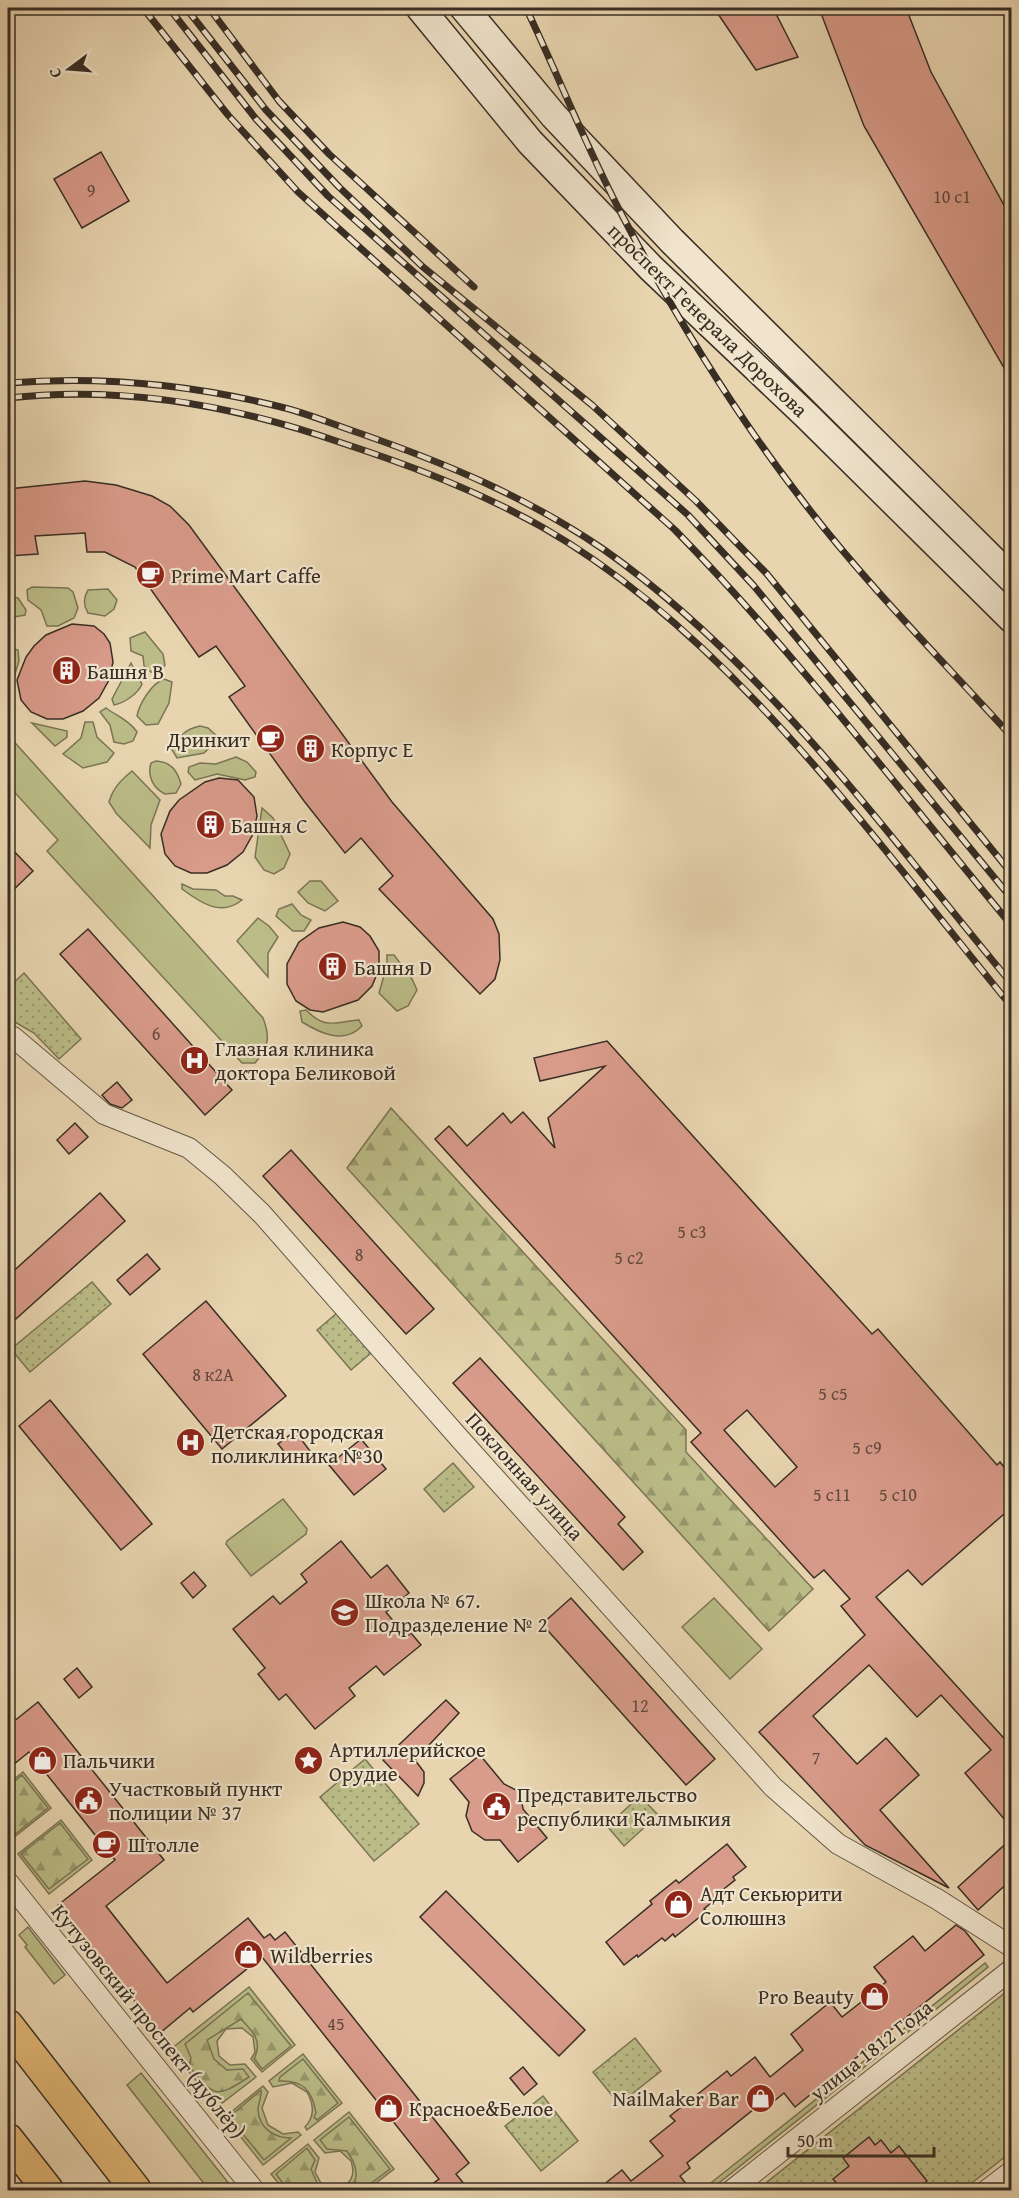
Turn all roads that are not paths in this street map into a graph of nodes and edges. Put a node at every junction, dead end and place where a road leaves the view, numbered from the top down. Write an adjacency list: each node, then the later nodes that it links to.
1 (420, 8): 4 (main road, проспект Генерала Дорохова)
2 (464, 8): 3 (main road, проспект Генерала Дорохова)
3 (1011, 579)
4 (1011, 619)
5 (8, 1035): 7 (street, Поклонная улица)
6 (8, 1882): 14 (street, Кутузовский проспект (дублёр))
7 (1011, 1947)
8 (1011, 1969): 15 (street, улица 1812 Года)
9 (8, 2025): 13 (main road)
10 (8, 2139): 12 (main road)
11 (1011, 2172): 16 (street)
12 (48, 2190)
13 (136, 2190)
14 (254, 2190)
15 (732, 2190)
16 (987, 2190)

